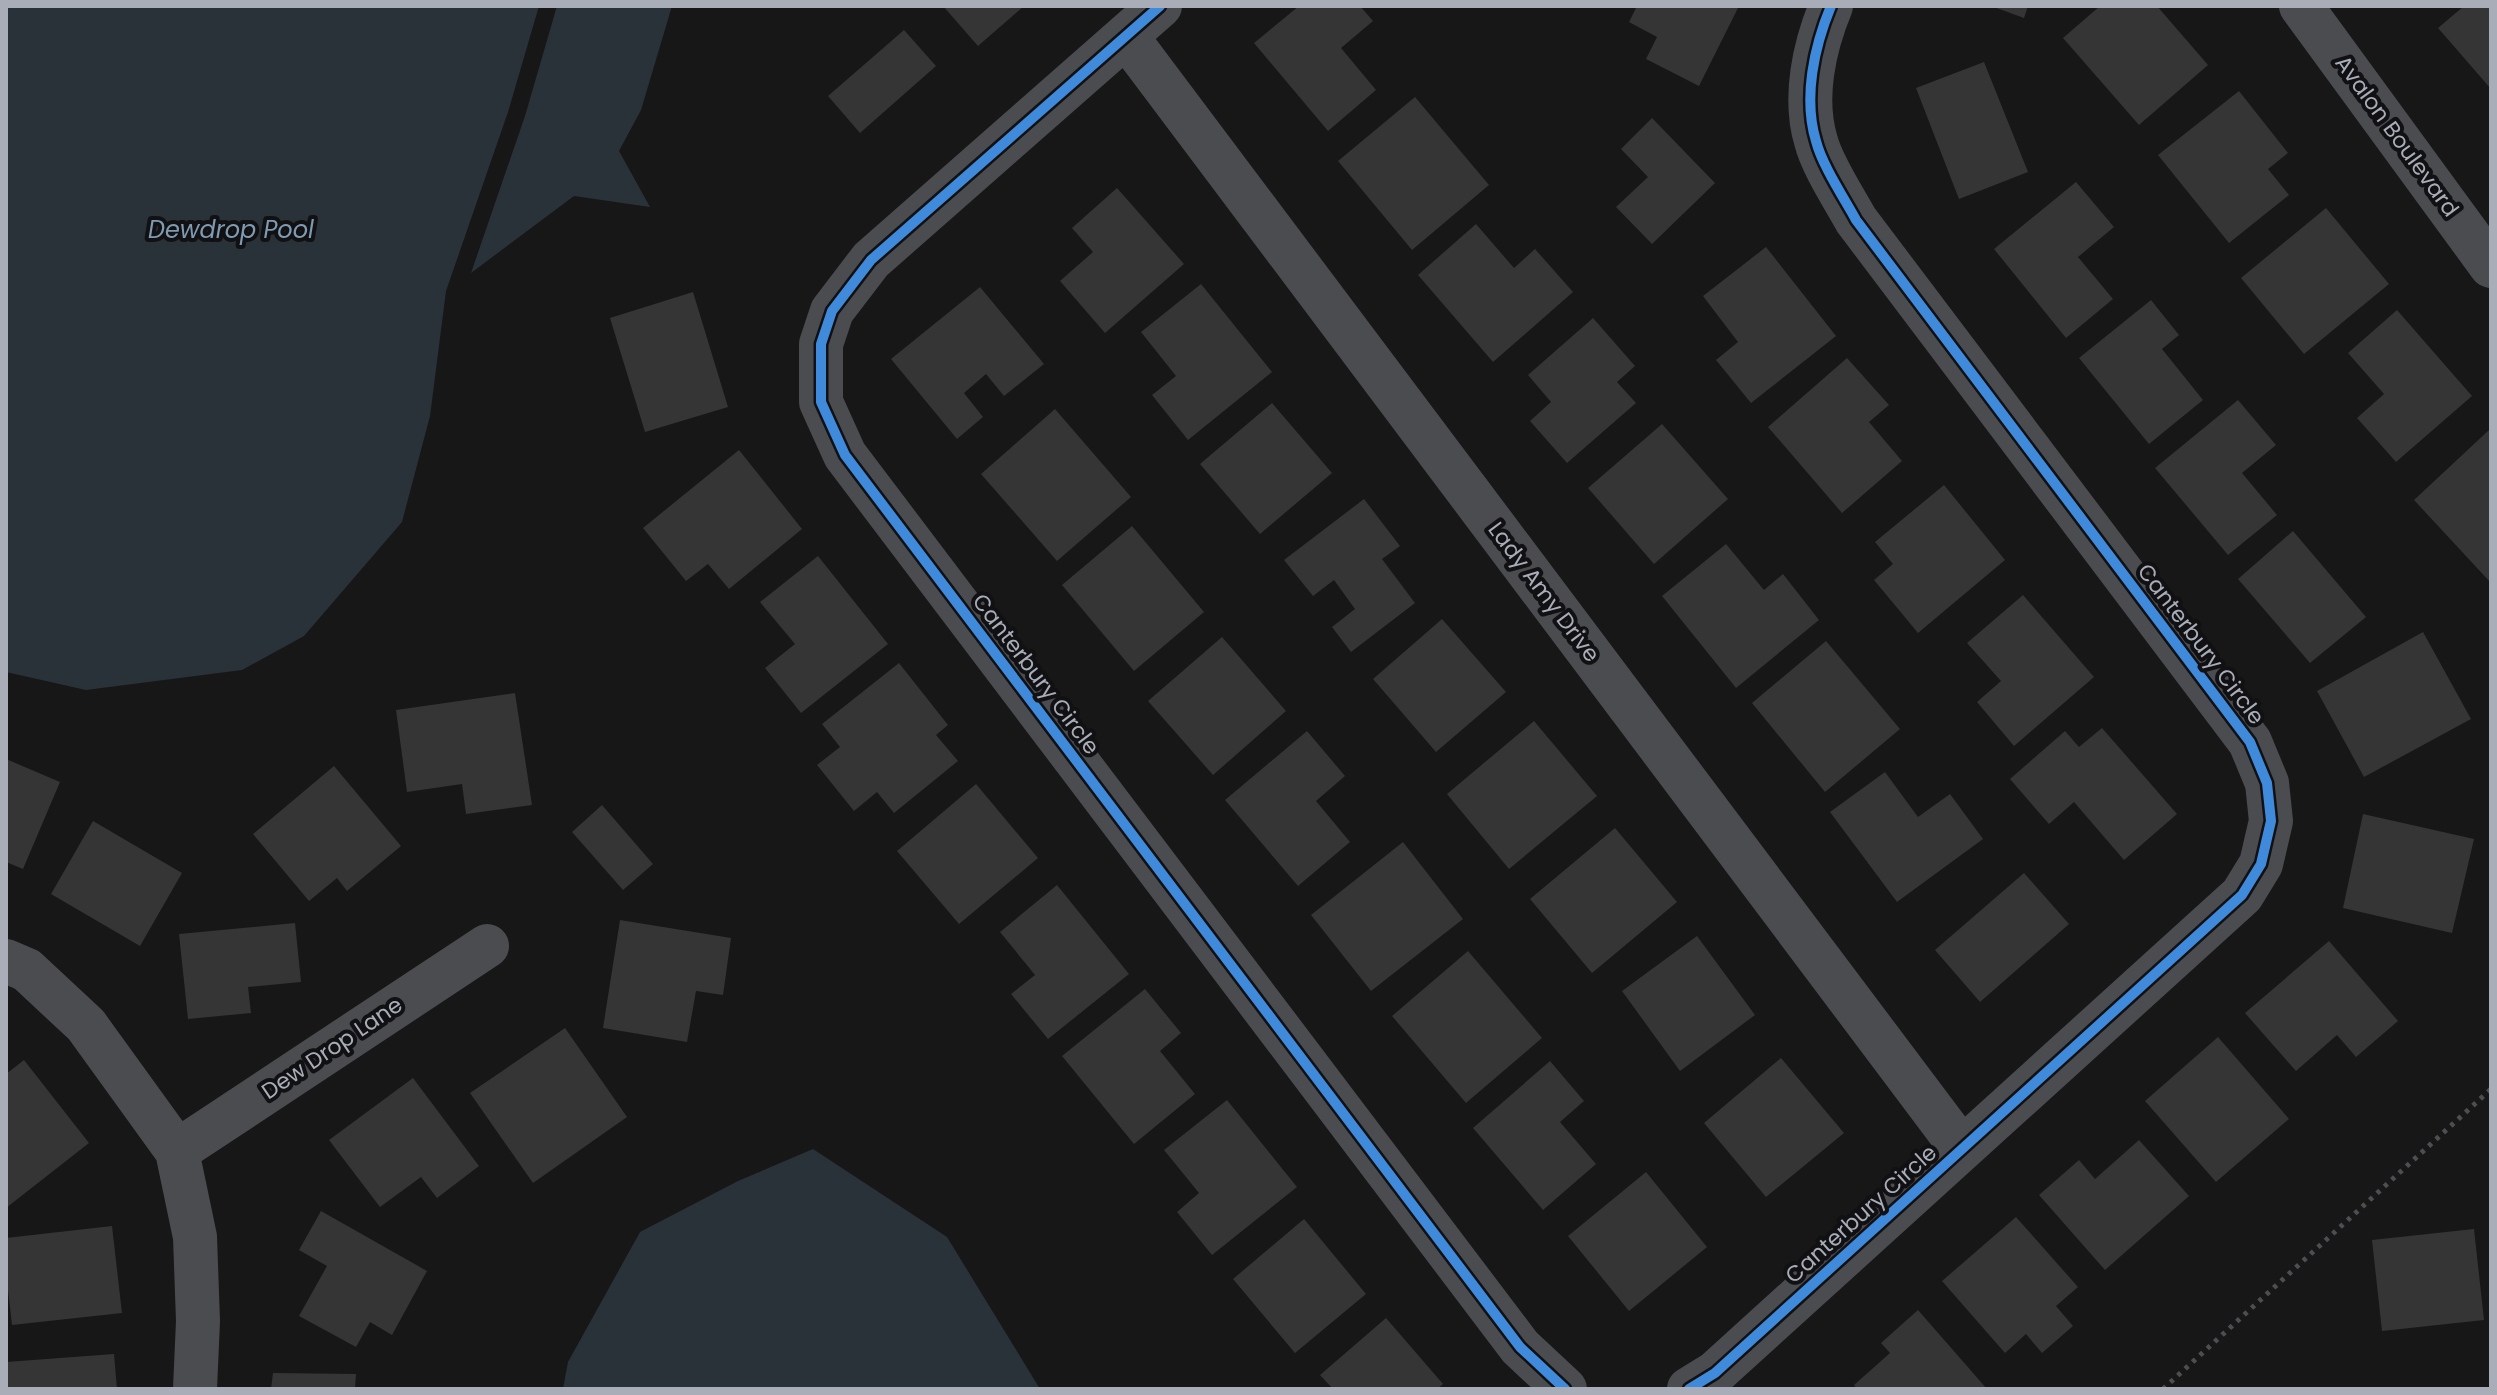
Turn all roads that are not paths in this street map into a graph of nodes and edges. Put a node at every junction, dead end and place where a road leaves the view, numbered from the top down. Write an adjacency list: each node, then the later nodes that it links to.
1 (1160, 6): 4 (street, Canterbury Circle)
2 (1831, 6): 8 (street, Canterbury Circle)
3 (2301, 6): 5 (street, Avalon Boulevard)
4 (1126, 36): 8 (street, Lady Amy Drive); 11 (street, Canterbury Circle)
5 (2491, 266)
6 (487, 946): 9 (street, Dew Drop Lane)
7 (6, 961): 9 (street)
8 (1962, 1149): 12 (street, Canterbury Circle)
9 (177, 1151): 10 (street)
10 (195, 1389)
11 (1565, 1389)
12 (1689, 1389)

